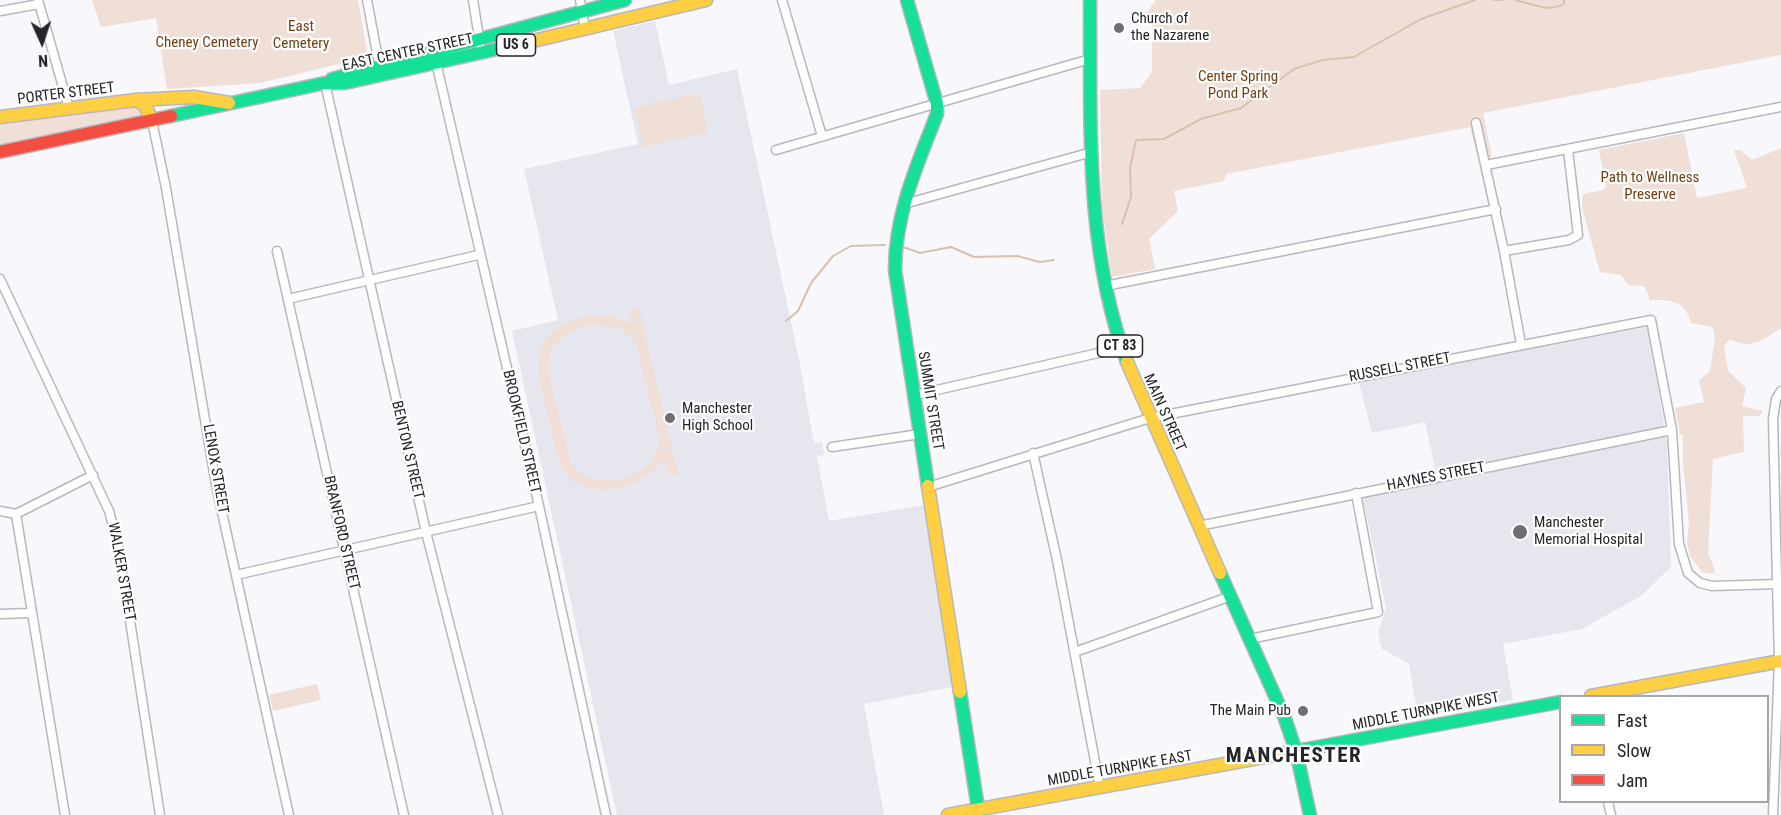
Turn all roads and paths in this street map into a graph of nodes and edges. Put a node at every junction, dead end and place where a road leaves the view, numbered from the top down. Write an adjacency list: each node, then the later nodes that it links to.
1 (367, 0): 18 (street)
2 (473, 0): 13 (street)
3 (625, 0): 10 (main road, EAST CENTER STREET / US 6)
4 (706, 0): 9 (main road, EAST CENTER STREET / US 6)
5 (782, 0): 28 (street)
6 (907, 0): 22 (main road, SUMMIT STREET)
7 (1090, 0): 16 (main road, MAIN STREET / CT 83)
8 (39, 2): 11 (street); 24 (street)
9 (689, 2): 12 (main road, EAST CENTER STREET / US 6)
10 (581, 6): 12 (street); 13 (main road, EAST CENTER STREET / US 6)
11 (0, 11)
12 (585, 29): 15 (main road, EAST CENTER STREET / US 6)
13 (479, 38): 14 (main road, EAST CENTER STREET / US 6); 15 (street)
14 (433, 50): 17 (street, BROOKFIELD STREET); 18 (main road, EAST CENTER STREET / US 6)
15 (481, 53): 17 (main road, EAST CENTER STREET / US 6)
16 (1090, 59): 22 (street); 32 (main road, MAIN STREET / CT 83)
17 (436, 64): 18 (main road, EAST CENTER STREET / US 6); 38 (street, BROOKFIELD STREET)
18 (380, 70): 19 (main road, EAST CENTER STREET / US 6)
19 (325, 83): 21 (main road, EAST CENTER STREET / US 6); 40 (street, BENTON STREET)
20 (136, 100): 21 (main road, PORTER STREET); 24 (main road, PORTER STREET); 26 (main road, PORTER STREET)
21 (233, 104): 26 (main road, EAST CENTER STREET / US 6)
22 (937, 104): 28 (street); 34 (main road, SUMMIT STREET)
23 (1781, 107): 30 (street)
24 (69, 108): 25 (main road, PORTER STREET)
25 (0, 117)
26 (152, 121): 31 (main road, EAST CENTER STREET / US 6); 61 (street, LENOX STREET)
27 (1476, 123): 33 (street)
28 (822, 136): 29 (street)
29 (776, 150)
30 (1568, 150): 33 (street); 37 (street)
31 (0, 152)
32 (1092, 152): 34 (street); 41 (main road, MAIN STREET / CT 83)
33 (1486, 165): 35 (street)
34 (904, 204): 46 (main road, SUMMIT STREET)
35 (1496, 209): 37 (street); 41 (street)
36 (277, 251): 42 (street, BRANFORD STREET)
37 (1504, 251): 43 (street)
38 (478, 255): 40 (street); 55 (street, BROOKFIELD STREET)
39 (0, 279): 52 (street, WALKER STREET)
40 (368, 279): 42 (street); 59 (street, BENTON STREET)
41 (1105, 286): 44 (main road, MAIN STREET / CT 83)
42 (288, 299): 60 (street, BRANFORD STREET)
43 (1521, 344): 47 (street, RUSSELL STREET); 48 (street, RUSSELL STREET)
44 (1120, 348): 46 (street); 47 (main road, MAIN STREET / CT 83)
45 (1781, 391): 62 (street)
46 (915, 395): 49 (main road, SUMMIT STREET)
47 (1150, 418): 51 (street, RUSSELL STREET); 58 (main road, MAIN STREET / CT 83)
48 (1672, 430): 54 (street, HAYNES STREET); 62 (street)
49 (920, 434): 50 (street); 53 (main road, SUMMIT STREET)
50 (832, 447)
51 (1033, 453): 53 (street, RUSSELL STREET); 67 (street)
52 (93, 475): 57 (street); 75 (street, WALKER STREET)
53 (928, 487): 73 (main road, SUMMIT STREET)
54 (1356, 494): 58 (street, HAYNES STREET); 66 (street)
55 (539, 507): 59 (street); 79 (street, BROOKFIELD STREET)
56 (0, 511): 57 (street)
57 (16, 514): 64 (street)
58 (1199, 526): 63 (main road, MAIN STREET / CT 83)
59 (426, 532): 60 (street); 78 (street, BENTON STREET)
60 (345, 550): 61 (street); 77 (street, BRANFORD STREET)
61 (236, 575): 76 (street, LENOX STREET)
62 (1778, 584): 68 (street)
63 (1231, 596): 66 (main road, MAIN STREET / CT 83); 67 (street)
64 (31, 613): 65 (street); 74 (street)
65 (0, 614)
66 (1250, 639): 71 (main road, MAIN STREET / CT 83)
67 (1075, 652): 72 (street)
68 (1780, 661): 69 (main road); 82 (street)
69 (1596, 695)
70 (1559, 702): 71 (main road, MIDDLE TURNPIKE WEST)
71 (1296, 752): 72 (main road, MIDDLE TURNPIKE EAST); 81 (main road, MAIN STREET / CT 83)
72 (1100, 788): 73 (main road, MIDDLE TURNPIKE EAST)
73 (978, 813): 80 (main road, MIDDLE TURNPIKE EAST)
74 (65, 815)
75 (160, 815)
76 (289, 815)
77 (404, 815)
78 (498, 815)
79 (606, 815)
80 (948, 815)
81 (1310, 815)
82 (1773, 815)

